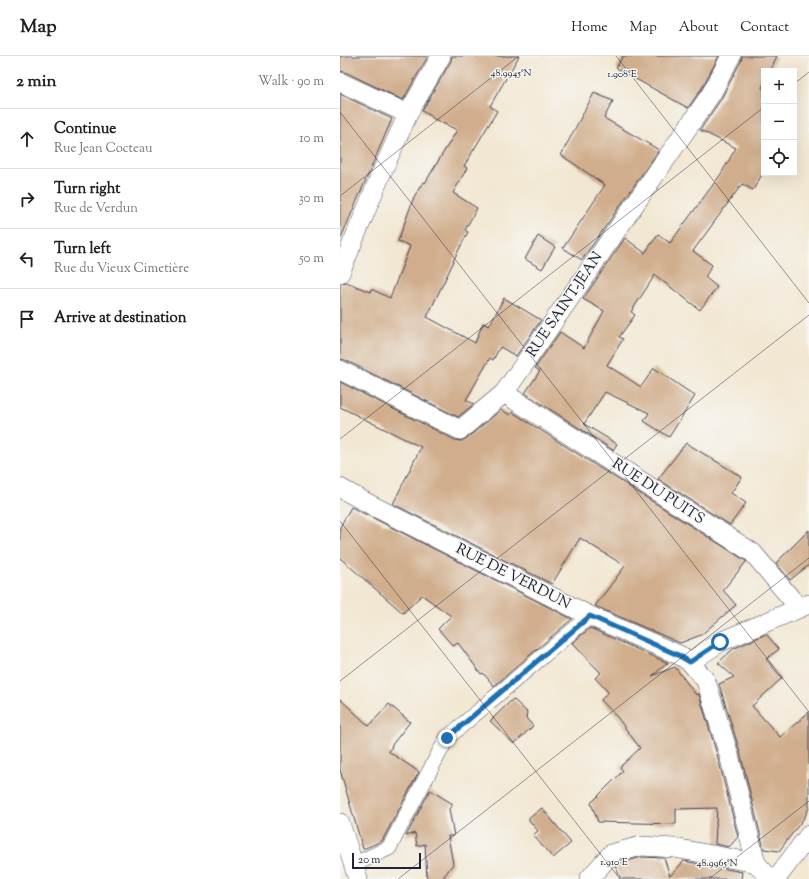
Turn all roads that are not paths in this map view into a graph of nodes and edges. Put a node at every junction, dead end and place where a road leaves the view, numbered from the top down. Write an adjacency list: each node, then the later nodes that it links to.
1 (441, 56): 4 (street)
2 (731, 56): 7 (street, RUE SAINT-JEAN)
3 (340, 82): 4 (street)
4 (408, 114): 5 (street)
5 (340, 273)
6 (340, 370): 7 (street, RUE SAINT-JEAN)
7 (504, 393): 9 (street, RUE DU PUITS)
8 (340, 488): 10 (street, RUE DE VERDUN)
9 (804, 606): 11 (street)
10 (590, 616): 11 (street, RUE DE VERDUN); 15 (street)
11 (690, 662): 14 (street, RUE DE VERDUN)
12 (340, 823): 15 (street)
13 (809, 835): 18 (street)
14 (756, 863): 16 (street); 17 (street)
15 (355, 872)
16 (588, 879)
17 (770, 879)
18 (776, 879)

